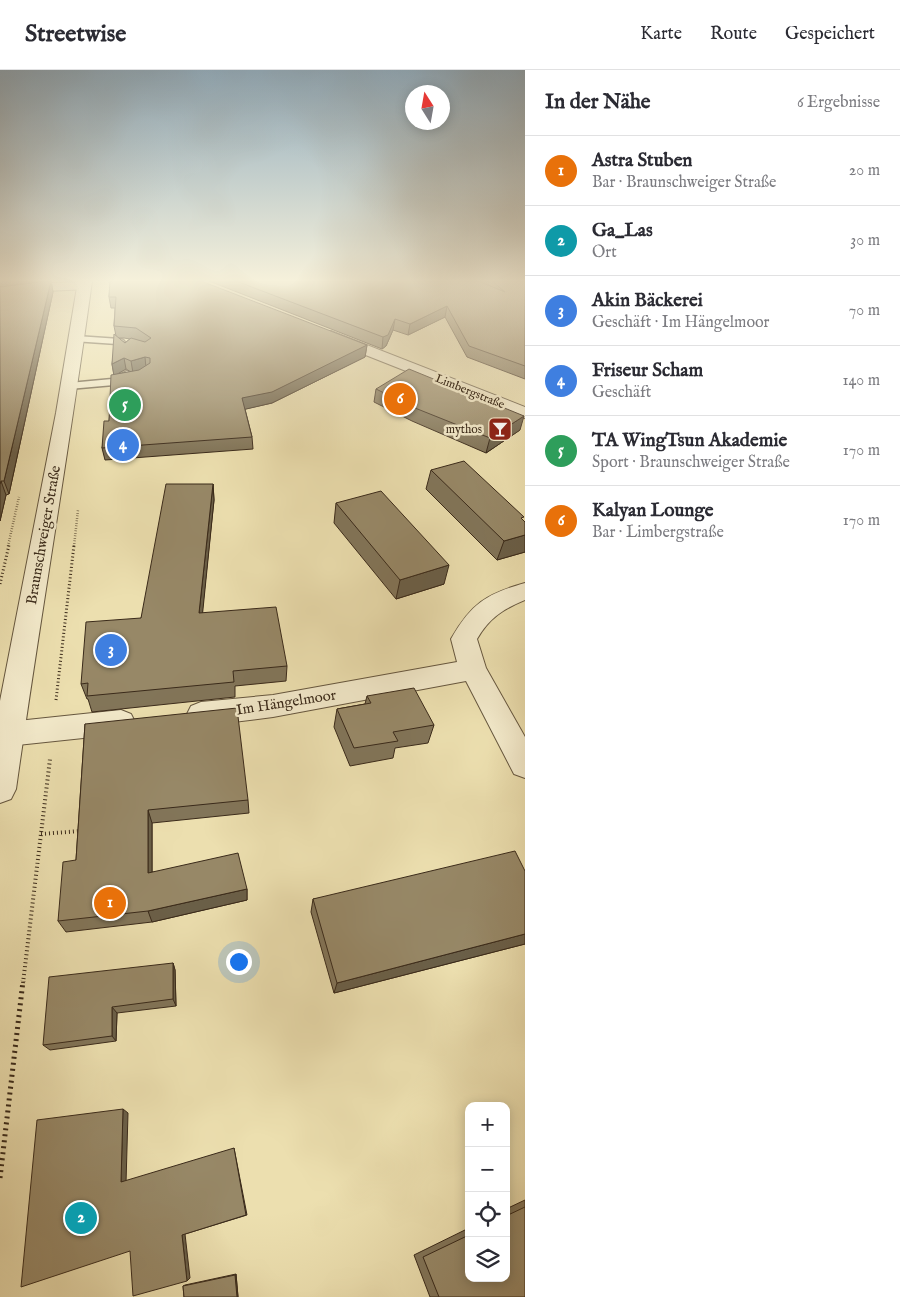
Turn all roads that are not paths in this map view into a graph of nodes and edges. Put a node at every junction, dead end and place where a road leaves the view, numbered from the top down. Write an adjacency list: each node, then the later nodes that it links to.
1 (338, 338): 10 (street, Limbergstraße)
2 (76, 339): 3 (lane); 9 (street, Braunschweiger Straße)
3 (120, 342): 4 (lane); 5 (lane)
4 (137, 344)
5 (127, 350)
6 (127, 374): 8 (lane)
7 (137, 378): 8 (lane)
8 (114, 382): 9 (lane)
9 (69, 386): 15 (street, Braunschweiger Straße)
10 (525, 413)
11 (525, 592): 12 (street)
12 (472, 669): 13 (street, Im Hängelmoor); 16 (street)
13 (177, 716)
14 (148, 719): 15 (street)
15 (8, 734): 17 (street, Braunschweiger Straße)
16 (525, 766)
17 (1, 777)

